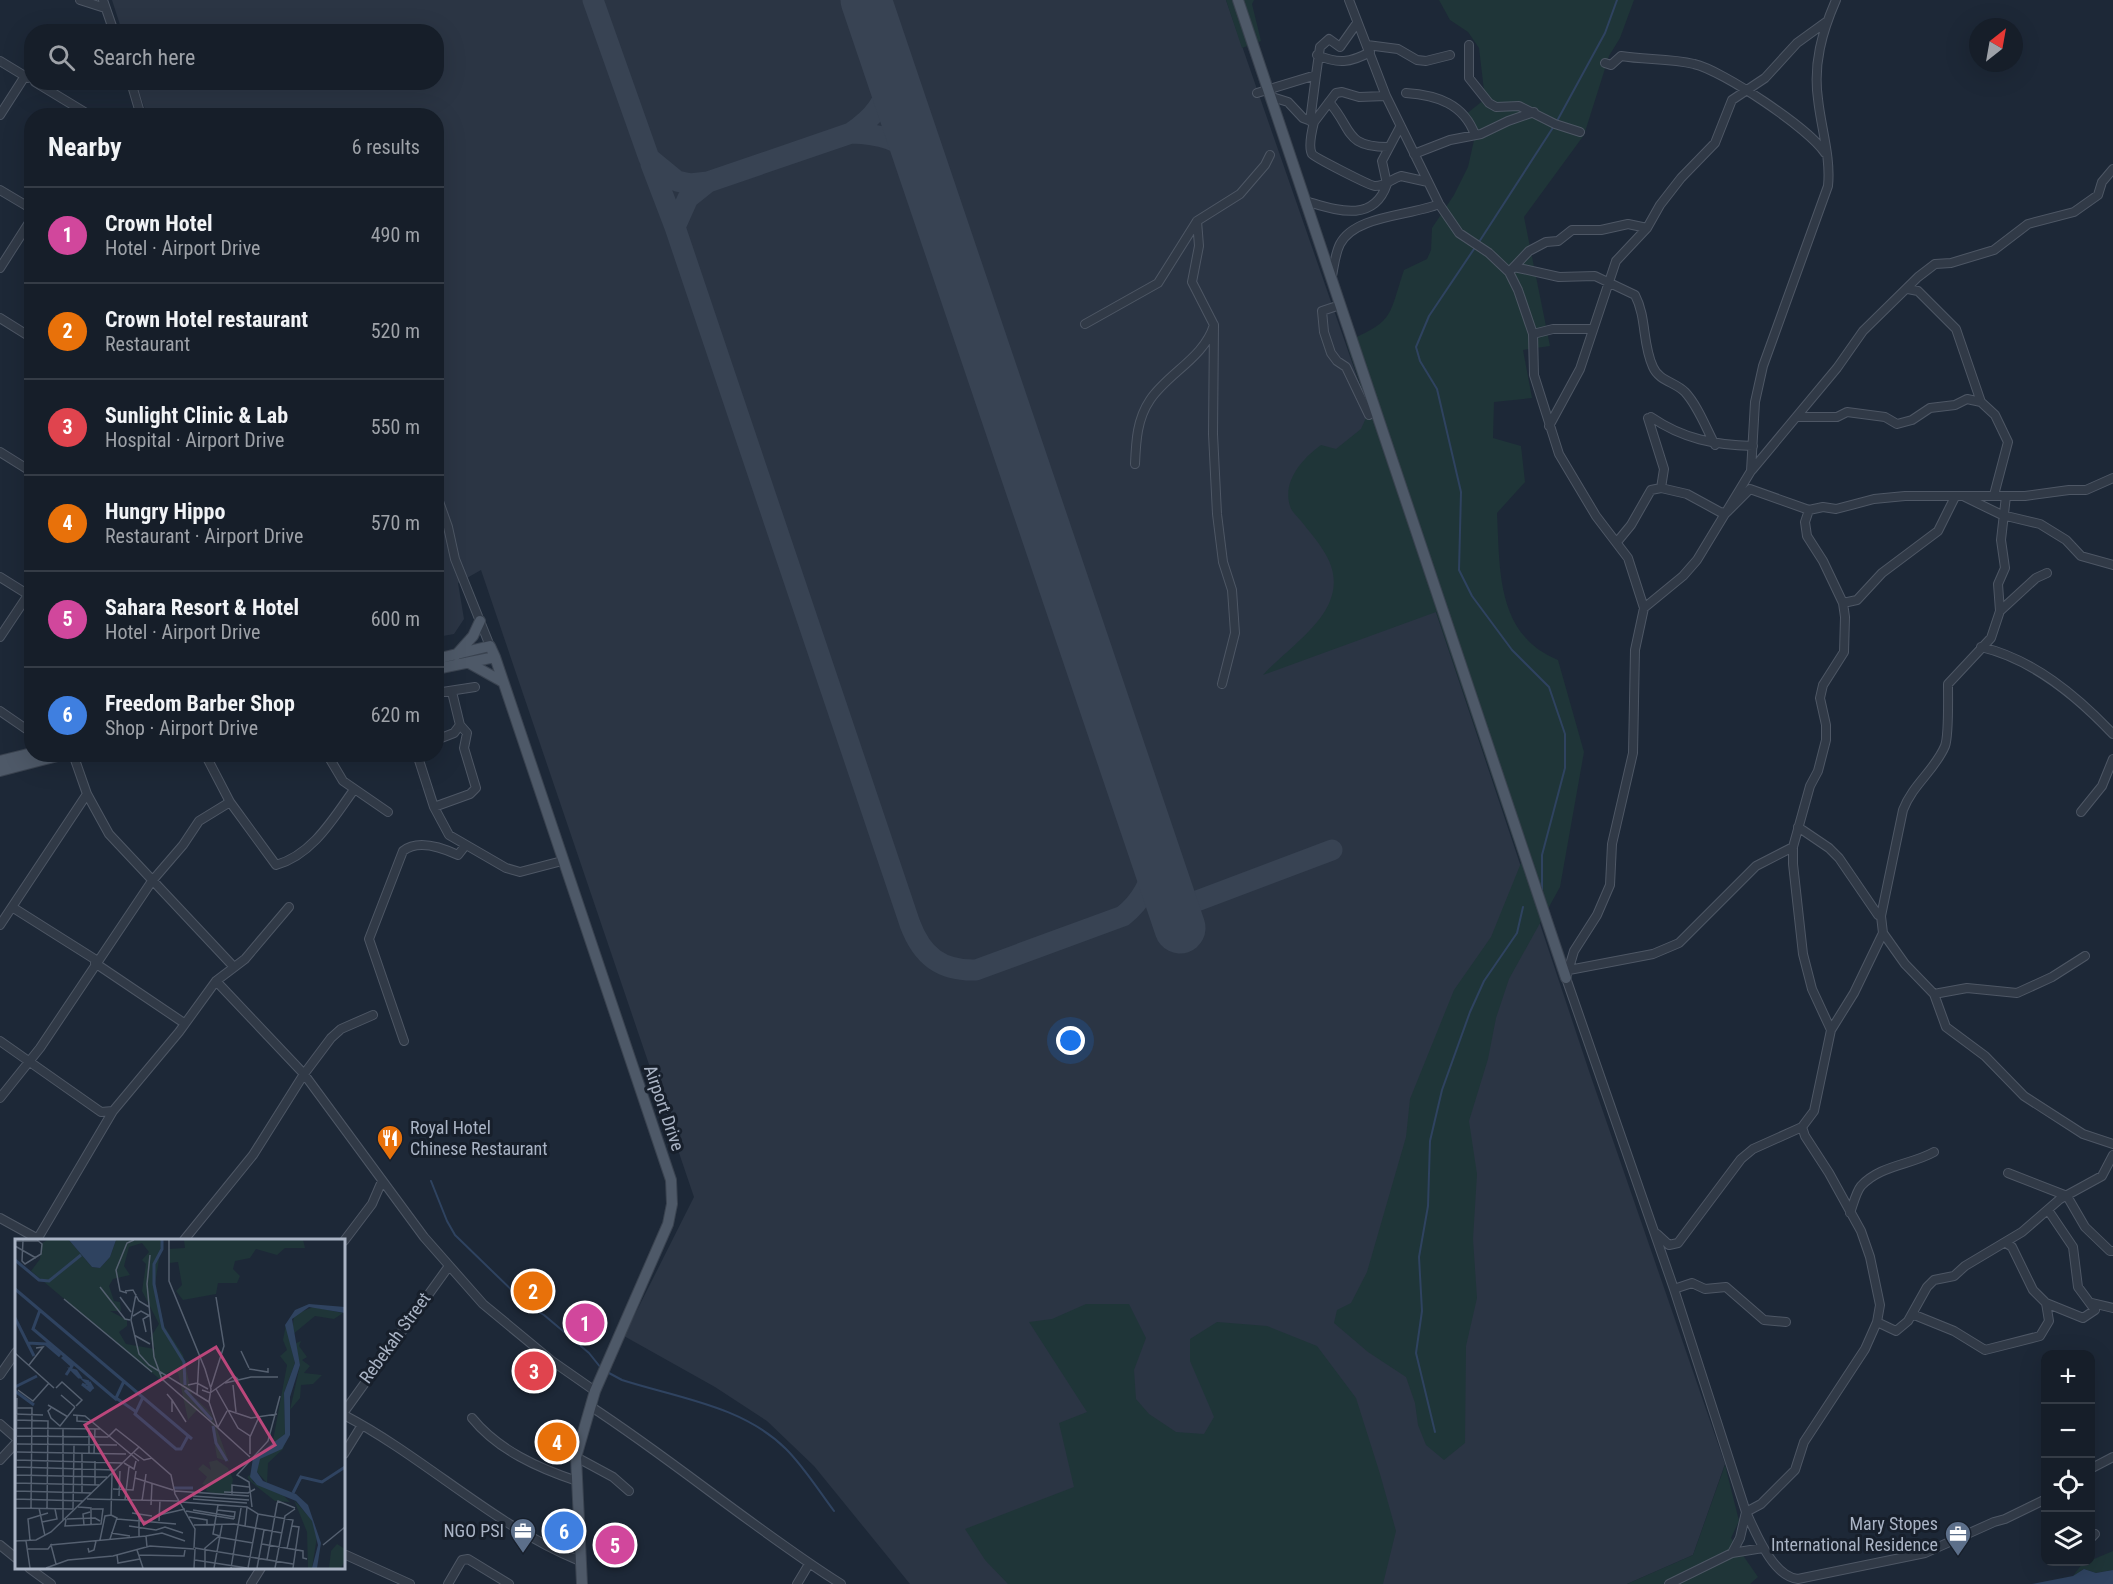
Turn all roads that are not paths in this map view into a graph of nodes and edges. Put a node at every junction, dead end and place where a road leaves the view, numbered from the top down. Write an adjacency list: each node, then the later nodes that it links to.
1 (80, 0): 5 (street)
2 (1238, 0): 23 (main road)
3 (1349, 0): 7 (street)
4 (1836, 0): 6 (street)
5 (104, 4): 8 (street)
6 (1826, 22): 20 (street); 37 (street)
7 (1357, 23): 10 (street); 11 (street)
8 (111, 24)
9 (1469, 45): 28 (street)
10 (1369, 49): 11 (street); 12 (street); 24 (street)
11 (1317, 55): 15 (street)
12 (1450, 56)
13 (0, 61): 16 (street)
14 (1605, 63): 20 (street)
15 (1316, 75): 23 (street); 30 (street)
16 (24, 76)
17 (24, 87): 29 (street)
18 (47, 90): 26 (street)
19 (133, 90): 27 (street)
20 (1748, 92): 37 (street); 46 (street)
21 (1257, 93): 23 (street)
22 (1406, 93): 33 (street)
23 (1271, 94): 30 (street); 42 (main road)
24 (1386, 96): 25 (street); 31 (street)
25 (1329, 102): 30 (street); 34 (street)
26 (78, 108)
27 (139, 108)
28 (1534, 112): 32 (street); 33 (street)
29 (0, 115)
30 (1312, 121): 40 (street)
31 (1400, 127): 34 (street); 35 (street)
32 (1580, 132)
33 (1475, 135): 35 (street)
34 (1388, 147): 40 (street)
35 (1414, 154): 39 (street)
36 (1270, 155): 45 (street)
37 (1827, 156): 65 (street)
38 (2113, 169): 52 (street)
39 (1428, 182): 40 (street); 44 (street)
40 (1387, 184): 42 (street)
41 (0, 190): 43 (street)
42 (1305, 201): 50 (main road)
43 (24, 204)
44 (1439, 204): 49 (street); 50 (street)
45 (1197, 221): 55 (street); 56 (street)
46 (1647, 228): 49 (street); 51 (street)
47 (24, 230): 48 (street)
48 (0, 268)
49 (1511, 269): 51 (street); 59 (street)
50 (1331, 280): 136 (main road)
51 (1608, 281): 57 (street); 64 (street)
52 (1908, 289): 60 (street); 62 (street)
53 (1334, 308): 61 (street)
54 (0, 318): 58 (street)
55 (1085, 324)
56 (1214, 325): 67 (street); 99 (street)
57 (1592, 329): 59 (street); 63 (street)
58 (24, 333)
59 (1533, 333): 63 (street)
60 (1981, 402): 62 (street); 72 (street)
61 (1369, 415)
62 (1797, 417): 69 (street)
63 (1549, 426): 80 (street)
64 (1715, 445): 65 (street); 71 (street)
65 (1753, 446): 69 (street)
66 (0, 452): 68 (street)
67 (1135, 464)
68 (24, 467)
69 (1752, 471): 77 (street)
70 (2113, 478): 73 (street)
71 (1661, 488): 77 (street); 80 (street)
72 (1994, 495): 73 (street); 75 (street)
73 (2006, 496): 79 (street)
74 (1955, 497): 75 (street); 76 (street); 85 (street)
75 (1965, 497): 79 (street)
76 (1809, 510): 77 (street); 85 (street)
77 (1726, 513): 87 (street)
78 (444, 515): 89 (street)
79 (2002, 515): 81 (street); 88 (street)
80 (1617, 542): 87 (street)
81 (2113, 565)
82 (2047, 573): 88 (street)
83 (0, 577): 84 (street)
84 (24, 592)
85 (1843, 603): 123 (street)
86 (24, 604): 90 (street)
87 (1644, 608): 136 (street)
88 (2000, 611): 92 (street)
89 (480, 621): 91 (street); 93 (main road)
90 (0, 637)
91 (490, 646): 93 (main road); 95 (main road, Airport Drive)
92 (1981, 647): 106 (street); 130 (street)
93 (456, 655): 94 (main road)
94 (444, 657)
95 (495, 657): 96 (main road); 98 (main road, Airport Drive)
96 (469, 662): 97 (main road); 98 (main road)
97 (444, 667)
98 (503, 682): 126 (main road, Airport Drive)
99 (1222, 684)
100 (475, 687): 102 (street)
101 (444, 692): 102 (street)
102 (452, 692): 104 (street)
103 (0, 711): 105 (street)
104 (460, 725): 107 (street); 120 (street)
105 (24, 728)
106 (2113, 734)
107 (444, 737)
108 (24, 755): 110 (main road)
109 (2113, 759): 122 (street)
110 (0, 761)
111 (34, 762): 116 (main road)
112 (76, 762): 118 (street)
113 (209, 762): 119 (street)
114 (331, 762): 117 (street)
115 (420, 762): 120 (street)
116 (0, 771)
117 (353, 791): 119 (street); 121 (street)
118 (87, 794): 127 (street); 128 (street)
119 (230, 802): 127 (street)
120 (434, 807): 124 (street)
121 (387, 812)
122 (2081, 812)
123 (1798, 827): 125 (street); 130 (street)
124 (465, 846): 126 (street); 143 (street)
125 (1793, 847): 136 (street); 141 (street)
126 (562, 861): 174 (main road, Airport Drive)
127 (152, 881): 134 (street); 135 (street)
128 (12, 907): 131 (street); 134 (street)
129 (288, 907): 135 (street)
130 (1881, 916): 132 (street)
131 (0, 925)
132 (1883, 933): 138 (street); 141 (street)
133 (2085, 956): 138 (street)
134 (96, 962): 140 (street); 144 (street)
135 (232, 966): 137 (street)
136 (1567, 974): 158 (street)
137 (216, 981): 140 (street); 145 (street)
138 (1934, 994): 149 (street)
139 (373, 1015): 145 (street)
140 (184, 1023): 147 (street)
141 (1831, 1030): 148 (street)
142 (0, 1041): 144 (street)
143 (404, 1041)
144 (29, 1061): 146 (street); 147 (street)
145 (304, 1074): 153 (street); 160 (street)
146 (0, 1098)
147 (113, 1111): 159 (street)
148 (1802, 1127): 156 (street); 158 (street)
149 (2113, 1144)
150 (1934, 1152): 156 (street)
151 (2113, 1155): 154 (street)
152 (2008, 1173): 154 (street)
153 (381, 1181): 161 (street); 164 (street)
154 (2067, 1196): 155 (street); 163 (street)
155 (2048, 1210): 162 (street); 167 (street)
156 (1850, 1213): 171 (street)
157 (0, 1218): 159 (street)
158 (1655, 1232): 165 (street)
159 (39, 1239)
160 (185, 1239)
161 (345, 1240)
162 (2006, 1243): 166 (street); 169 (street)
163 (2113, 1251)
164 (449, 1266): 174 (street); 176 (street, Rebekah Street)
165 (1674, 1288): 170 (street); 191 (street)
166 (2046, 1303): 167 (street); 169 (street)
167 (2092, 1303): 168 (street)
168 (2113, 1308)
169 (1912, 1314): 171 (street)
170 (1786, 1322)
171 (1877, 1322): 191 (street)
172 (15, 1353): 173 (street)
173 (0, 1375)
174 (596, 1391): 175 (main road, Airport Drive)
175 (590, 1406): 184 (main road, Airport Drive); 198 (street)
176 (345, 1412)
177 (345, 1414): 180 (street)
178 (472, 1418): 188 (street)
179 (0, 1424): 181 (street)
180 (362, 1425): 183 (street); 197 (street)
181 (15, 1437)
182 (15, 1444): 186 (street)
183 (345, 1452)
184 (576, 1457): 188 (main road, Airport Drive); 189 (street)
185 (2113, 1457): 187 (street)
186 (0, 1460)
187 (2095, 1467)
188 (577, 1481): 197 (main road, Airport Drive)
189 (629, 1491)
190 (2041, 1502): 193 (street)
191 (1746, 1512): 193 (street); 194 (street)
192 (0, 1545): 196 (street)
193 (1763, 1548): 194 (street)
194 (1732, 1552): 209 (street)
195 (346, 1555): 203 (street)
196 (15, 1557)
197 (580, 1561): 206 (main road, Airport Drive)
198 (808, 1564): 207 (street); 208 (street)
199 (30, 1569): 201 (street)
200 (260, 1569): 202 (street)
201 (51, 1584)
202 (251, 1584)
203 (410, 1584)
204 (448, 1584): 205 (street)
205 (509, 1584)
206 (582, 1584)
207 (797, 1584)
208 (841, 1584)
209 (1669, 1584)

